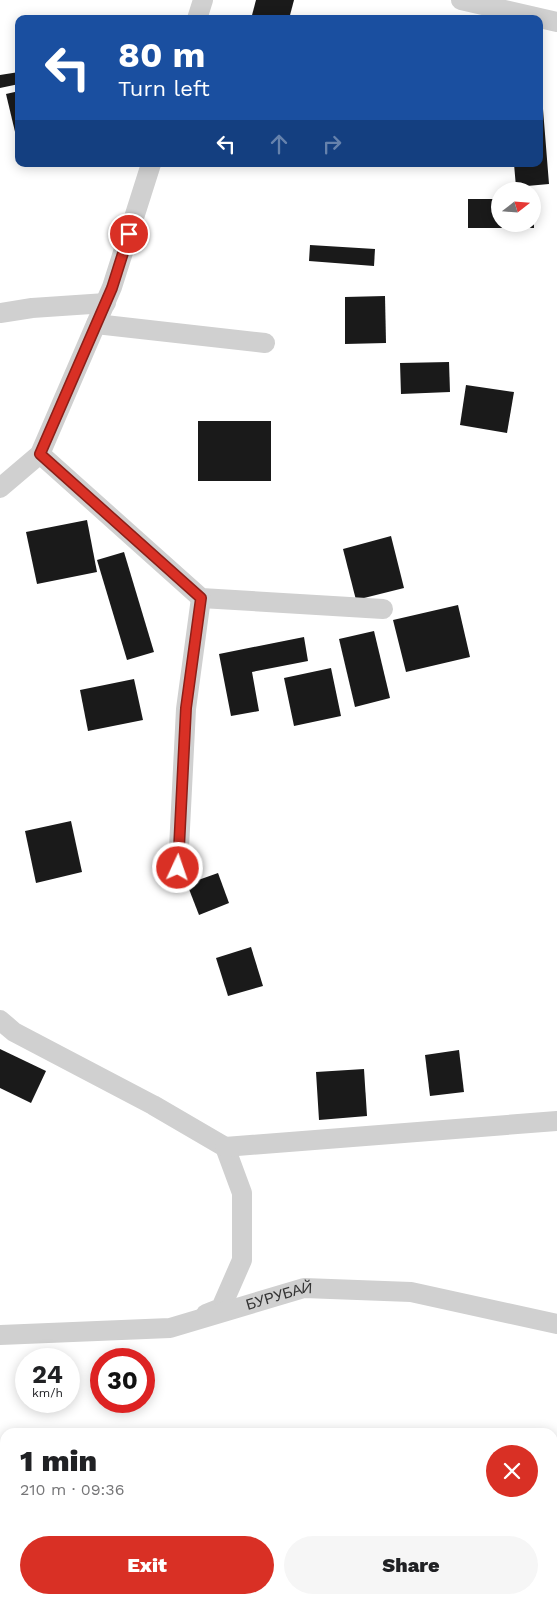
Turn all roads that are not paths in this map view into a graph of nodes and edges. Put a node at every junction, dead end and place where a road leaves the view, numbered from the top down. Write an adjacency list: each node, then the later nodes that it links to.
1 (203, 0): 3 (street)
2 (461, 0): 4 (street)
3 (198, 15)
4 (526, 15)
5 (543, 19): 6 (street)
6 (557, 22)
7 (150, 167): 8 (street)
8 (106, 303): 9 (street); 10 (street)
9 (0, 313)
10 (96, 324): 11 (street); 12 (street)
11 (265, 342)
12 (40, 454): 13 (street); 14 (street)
13 (0, 488)
14 (201, 598): 15 (street); 16 (street)
15 (383, 609)
16 (178, 868)
17 (0, 1020): 19 (street)
18 (557, 1121): 19 (street)
19 (225, 1147): 21 (street)
20 (557, 1324): 21 (street, БУРУБАЙ)
21 (170, 1328): 22 (street, БУРУБАЙ)
22 (0, 1335)

